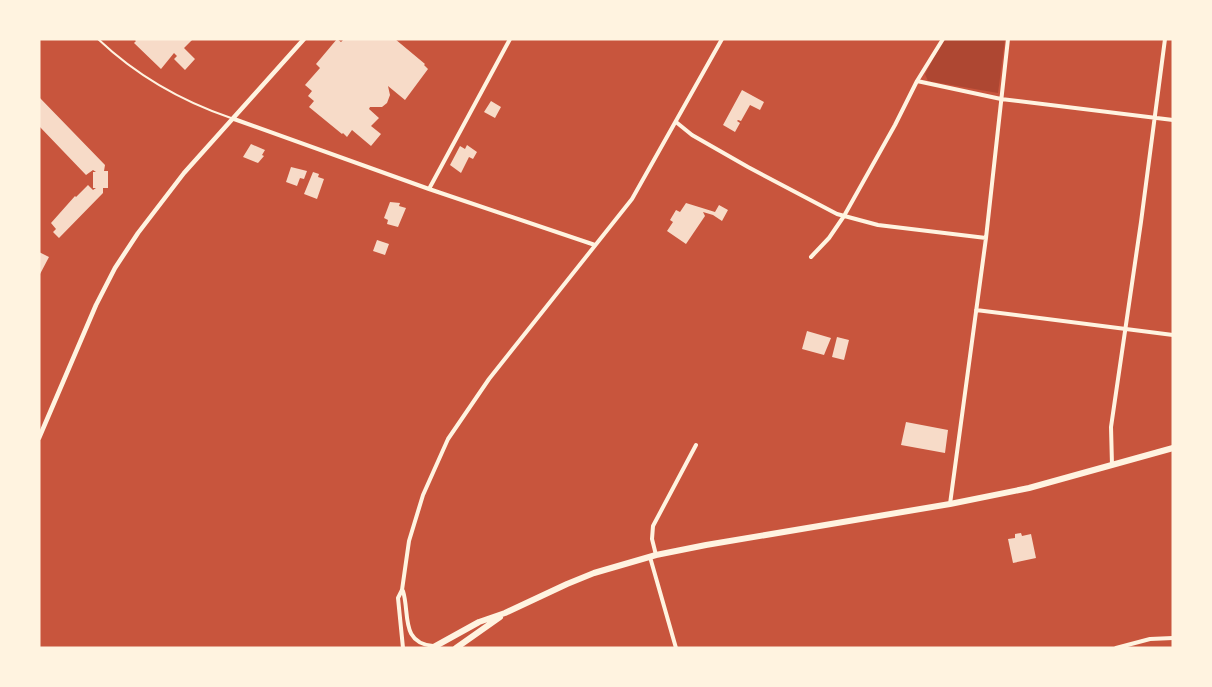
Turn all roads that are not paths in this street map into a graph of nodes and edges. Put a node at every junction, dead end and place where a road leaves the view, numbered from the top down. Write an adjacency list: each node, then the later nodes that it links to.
1 (98, 39): 11 (lane)
2 (303, 39): 11 (street)
3 (510, 39): 14 (street)
4 (722, 39): 13 (street)
5 (943, 39): 8 (street)
6 (1008, 39): 9 (street)
7 (1165, 39): 10 (street)
8 (917, 81): 9 (street); 15 (street)
9 (1001, 99): 10 (street); 16 (street)
10 (1154, 117): 12 (street); 20 (street)
11 (234, 119): 14 (street); 22 (street)
12 (1173, 120)
13 (676, 122): 15 (street); 17 (street)
14 (429, 189): 17 (street)
15 (844, 216): 16 (street); 18 (street)
16 (986, 238): 19 (street)
17 (596, 245): 28 (street)
18 (811, 257)
19 (976, 310): 20 (street); 26 (street)
20 (1126, 330): 21 (street); 25 (street)
21 (1173, 335)
22 (39, 438)
23 (696, 446): 27 (street)
24 (1173, 448): 25 (main road)
25 (1112, 466): 26 (main road)
26 (950, 504): 27 (main road)
27 (653, 556): 29 (main road); 34 (street)
28 (402, 590): 31 (street); 32 (street)
29 (506, 613): 31 (main road); 33 (main road)
30 (1173, 638): 35 (street)
31 (433, 647)
32 (403, 648)
33 (456, 648)
34 (676, 648)
35 (1116, 648)

